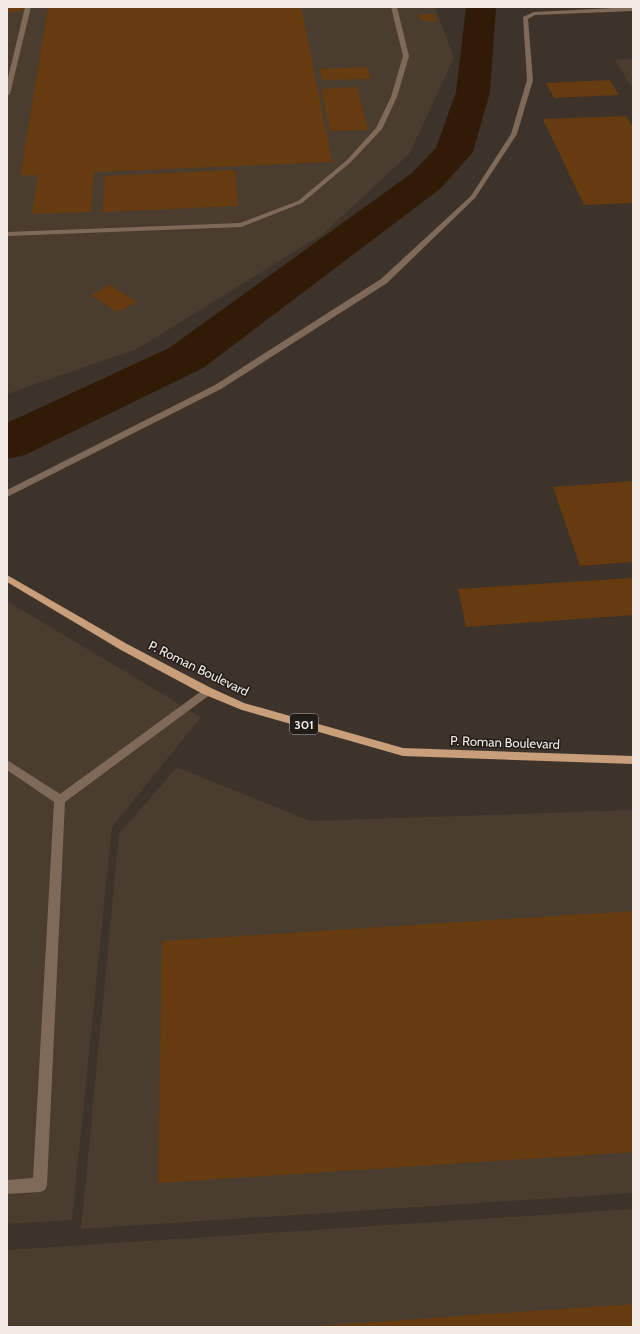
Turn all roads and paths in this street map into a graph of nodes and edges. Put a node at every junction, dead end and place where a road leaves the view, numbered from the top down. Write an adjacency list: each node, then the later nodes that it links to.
1 (28, 7): 4 (lane)
2 (394, 7): 5 (lane)
3 (633, 9): 6 (lane)
4 (7, 94)
5 (7, 234)
6 (7, 494)
7 (7, 578): 8 (main road, P. Roman Boulevard / 301)
8 (207, 691): 9 (main road, P. Roman Boulevard / 301); 11 (lane)
9 (633, 760)
10 (7, 764): 11 (lane)
11 (60, 800): 12 (lane)
12 (7, 1187)

